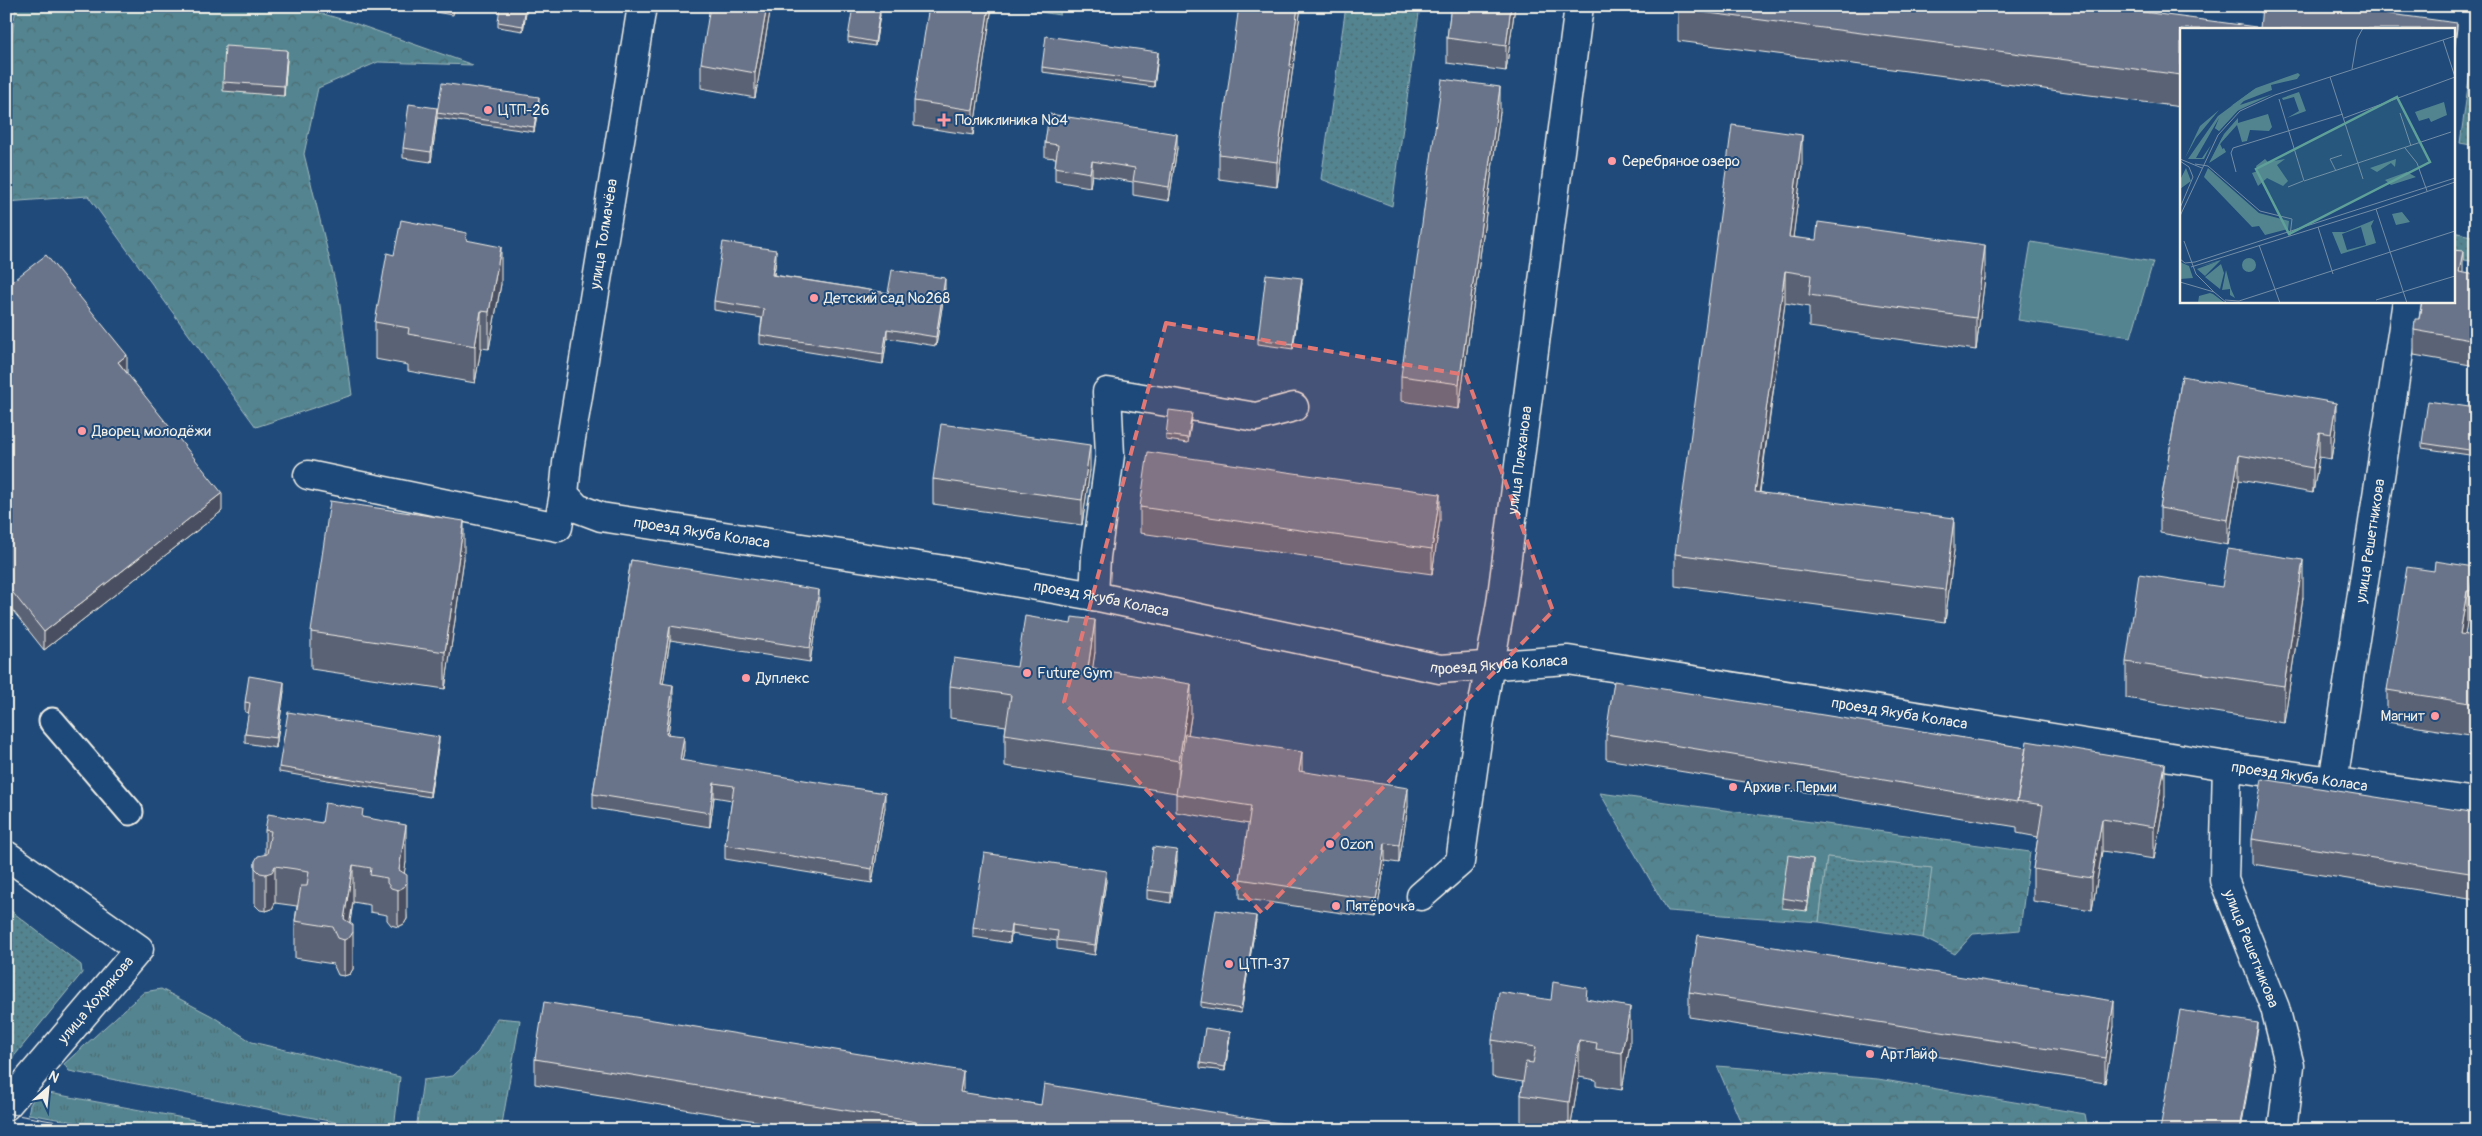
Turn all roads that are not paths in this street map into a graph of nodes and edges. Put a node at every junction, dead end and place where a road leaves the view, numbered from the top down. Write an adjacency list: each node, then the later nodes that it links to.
1 (642, 6): 6 (street, улица Толмачёва)
2 (1579, 6): 8 (street, улица Плеханова)
3 (2407, 302): 11 (street, улица Решетникова)
4 (1294, 407): 7 (street)
5 (308, 475): 6 (street)
6 (564, 494): 7 (street, проезд Якуба Коласа)
7 (1094, 596): 8 (street, проезд Якуба Коласа)
8 (1491, 665): 10 (street, проезд Якуба Коласа); 15 (street, улица Плеханова)
9 (52, 721): 13 (street)
10 (2227, 766): 11 (street, проезд Якуба Коласа); 17 (street, улица Решетникова)
11 (2333, 782): 12 (street, проезд Якуба Коласа)
12 (2476, 802)
13 (130, 812)
14 (6, 855): 16 (street, улица Хохрякова)
15 (1421, 896)
16 (6, 1106)
17 (2282, 1130)

